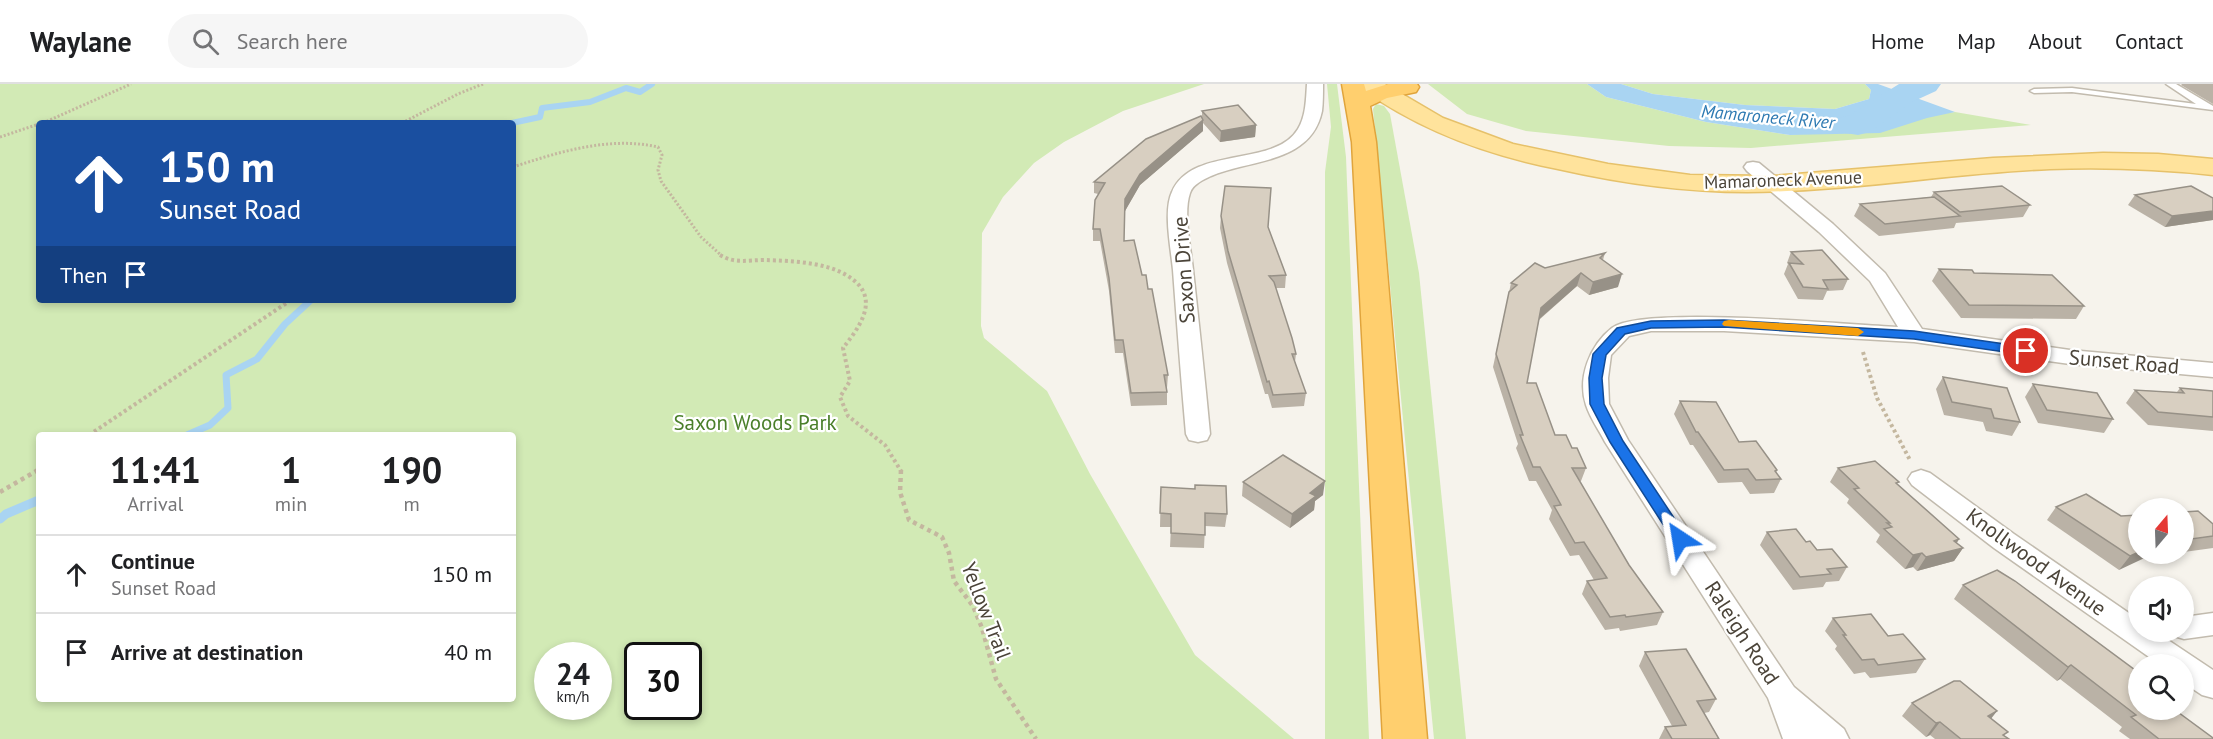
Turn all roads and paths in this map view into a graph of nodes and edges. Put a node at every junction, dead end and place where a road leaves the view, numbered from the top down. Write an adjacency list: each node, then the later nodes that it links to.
1 (131, 84): 8 (path)
2 (483, 84): 9 (path)
3 (1315, 84): 22 (street, Saxon Drive)
4 (2170, 84): 7 (lane)
5 (1379, 89): 14 (main road, Mamaroneck Avenue); 16 (main road, Mamaroneck Avenue); 35 (highway)
6 (2034, 90): 7 (lane)
7 (2212, 108)
8 (50, 120)
9 (408, 120)
10 (36, 126): 11 (path)
11 (0, 137)
12 (2213, 155): 14 (main road, Mamaroneck Avenue)
13 (516, 166): 34 (path, Yellow Trail)
14 (1753, 166): 16 (street)
15 (2213, 167): 16 (main road, Mamaroneck Avenue)
16 (1773, 184): 19 (street)
17 (287, 303): 21 (path)
18 (1857, 332): 19 (street, Sunset Road); 24 (path); 33 (street, Raleigh Road)
19 (1914, 335): 20 (street, Sunset Road)
20 (2213, 370)
21 (93, 432)
22 (1198, 434)
23 (36, 471): 25 (path)
24 (1921, 479): 26 (street, Knollwood Avenue)
25 (0, 492)
26 (2128, 621)
27 (2213, 624): 28 (street)
28 (2194, 627)
29 (2156, 642): 30 (street, Knollwood Avenue)
30 (2169, 654)
31 (2194, 674): 32 (street, Knollwood Avenue)
32 (2213, 686)
33 (1782, 694): 36 (street, Raleigh Road); 37 (street)
34 (1036, 739)
35 (1405, 739)
36 (1799, 739)
37 (1833, 739)

